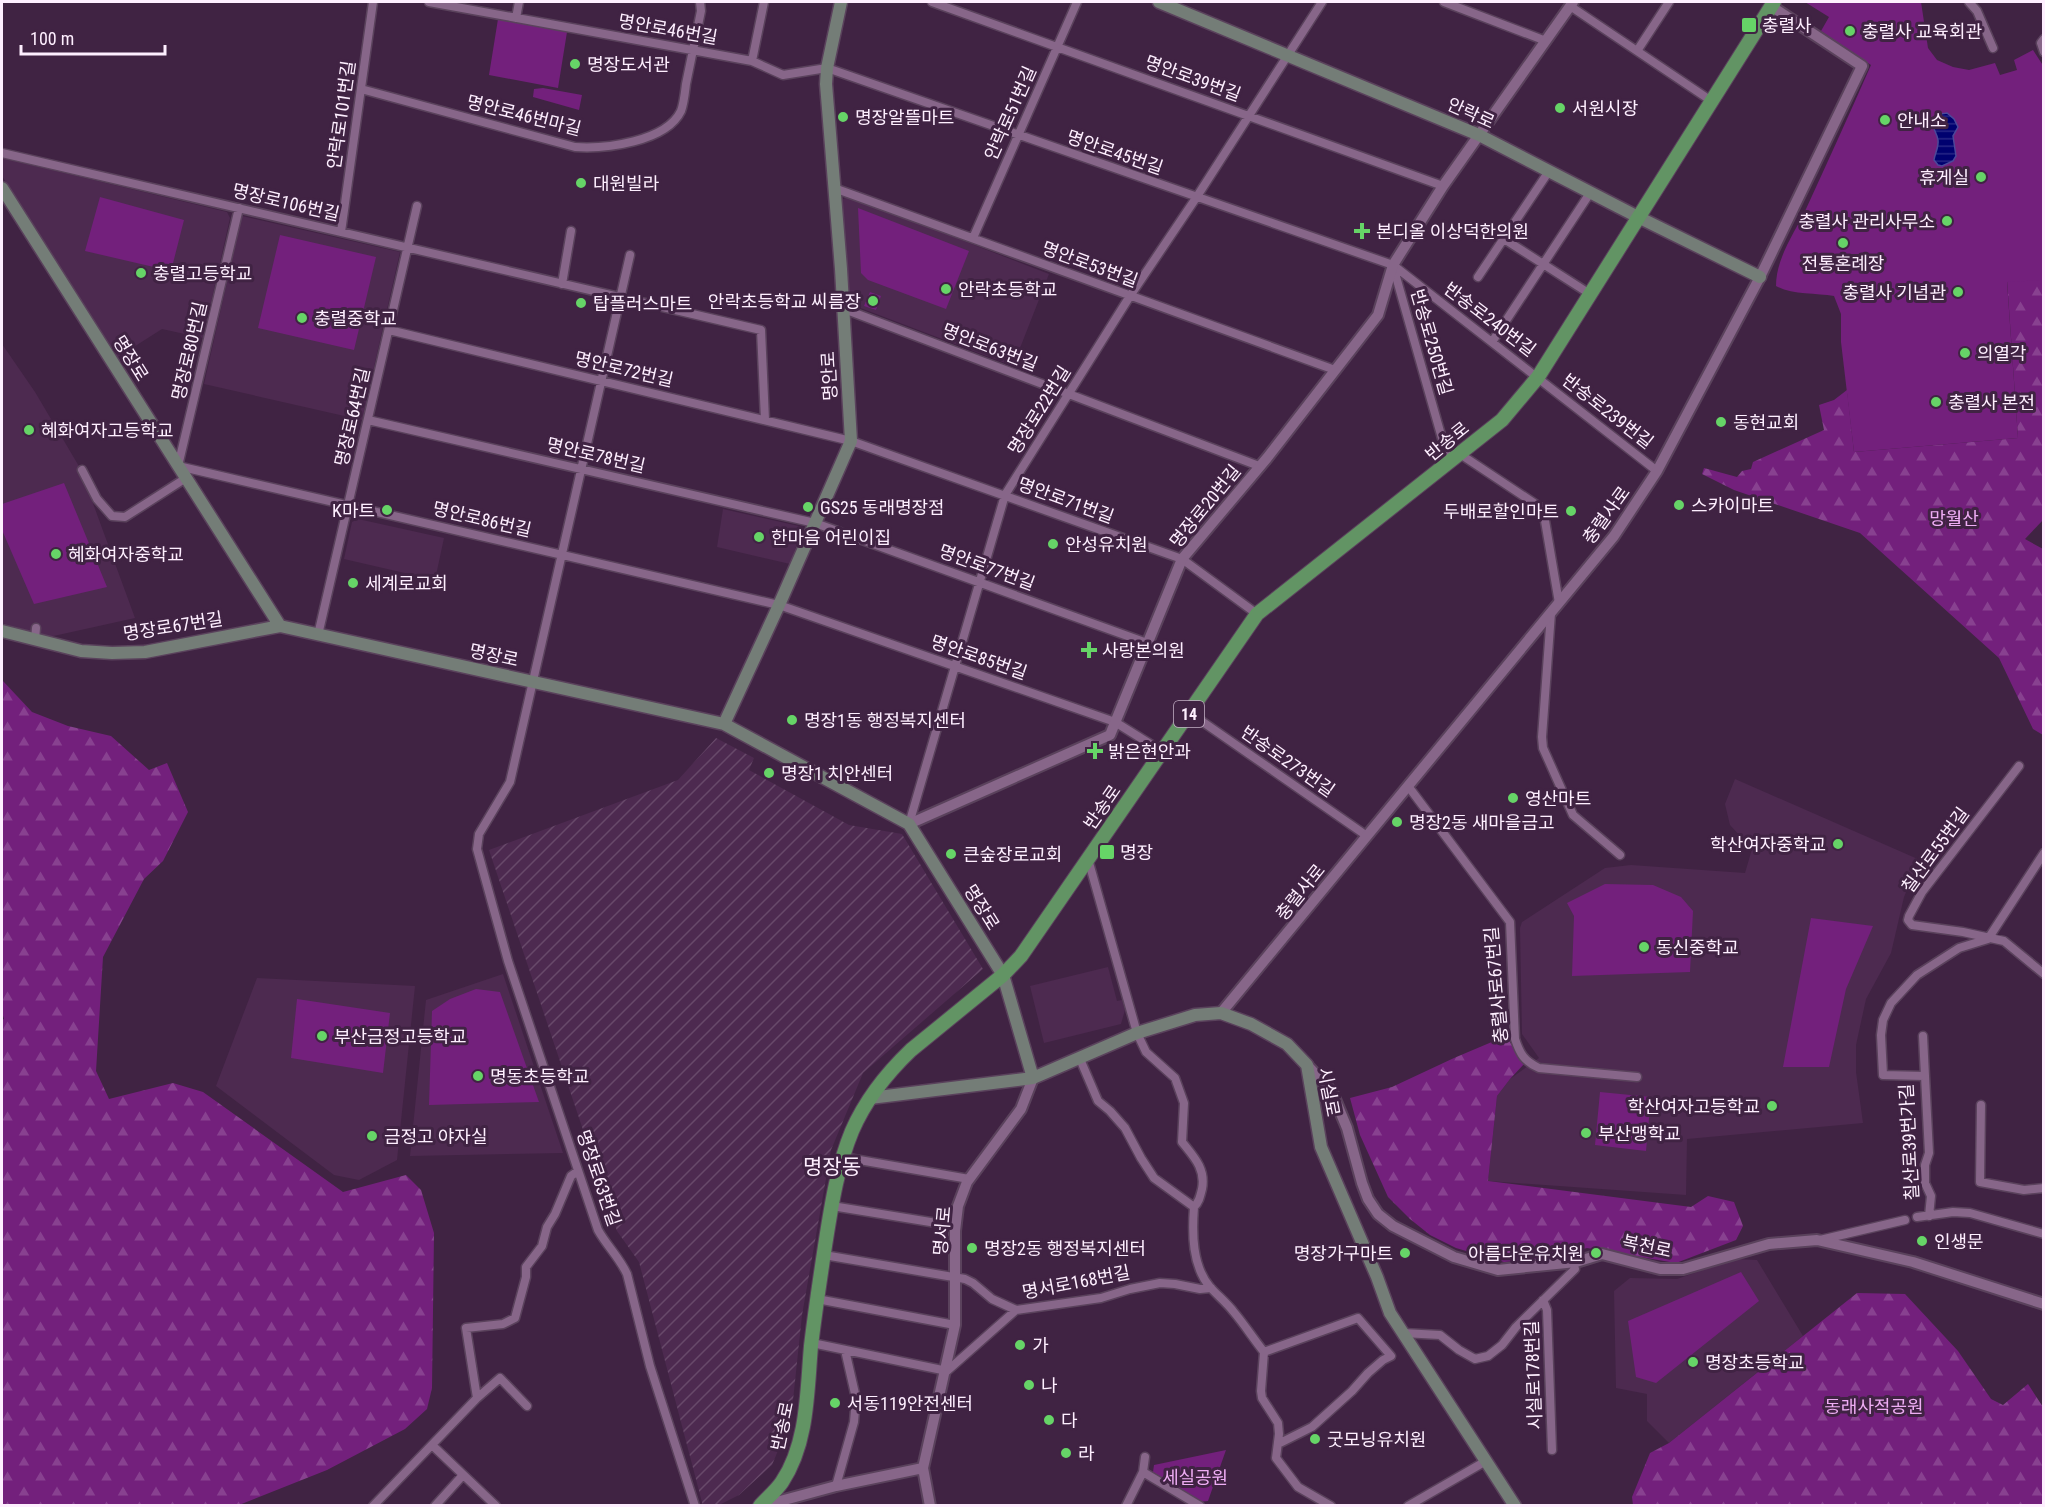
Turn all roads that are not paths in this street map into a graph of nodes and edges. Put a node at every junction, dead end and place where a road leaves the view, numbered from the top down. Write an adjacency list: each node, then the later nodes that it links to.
1 (373, 2): 29 (street, 안락로101번길)
2 (429, 2): 14 (street, 명안로46번길)
3 (519, 2): 18 (street)
4 (700, 2): 23 (street, 명안로46번마길)
5 (764, 2): 27 (street)
6 (841, 2): 28 (main road, 명안로)
7 (932, 2): 21 (street, 명안로39번길)
8 (1077, 2): 21 (street, 안락로51번길)
9 (1159, 2): 26 (main road, 안락로)
10 (1322, 2): 26 (street, 명장로22번길)
11 (1444, 2): 20 (street)
12 (1669, 2): 24 (street)
13 (1980, 2): 17 (street)
14 (459, 4): 18 (street, 명안로46번길)
15 (1571, 4): 20 (street, 명장로20번길); 24 (street)
16 (1772, 4): 30 (main road, 반송로 / 14); 53 (street, 충렬사로)
17 (1970, 4): 22 (street)
18 (516, 18): 23 (street, 명안로46번길)
19 (2043, 39): 25 (street)
20 (1545, 41): 33 (street, 명장로20번길)
21 (1057, 47): 31 (street, 명안로39번길); 32 (street, 안락로51번길)
22 (1993, 48)
23 (693, 50): 27 (street, 명안로46번길); 29 (street, 명안로46번마길)
24 (1636, 51): 30 (street)
25 (2043, 52)
26 (1287, 55): 31 (street, 명장로22번길); 33 (main road, 안락로)
27 (752, 61): 28 (street, 명안로46번길)
28 (827, 68): 32 (street, 명안로45번길); 38 (main road, 명안로)
29 (361, 89): 45 (street, 안락로101번길)
30 (1710, 100): 43 (main road, 반송로 / 14)
31 (1248, 116): 36 (street, 명안로39번길); 40 (street, 명장로22번길)
32 (1018, 135): 40 (street, 명안로45번길); 46 (street, 안락로51번길)
33 (1479, 135): 35 (main road, 안락로); 36 (street, 명장로20번길)
34 (2, 153): 42 (street, 명장로106번길)
35 (1549, 171): 39 (main road, 안락로); 47 (street)
36 (1443, 186): 51 (street, 명장로20번길)
37 (2, 188): 70 (main road, 명장로)
38 (834, 188): 46 (street, 명안로53번길); 58 (main road, 명안로)
39 (1590, 193): 43 (main road, 안락로); 50 (street)
40 (1196, 198): 51 (street, 명안로45번길); 56 (street, 명장로22번길)
41 (417, 206): 48 (street, 명장로64번길)
42 (239, 208): 45 (street, 명장로106번길); 70 (street, 명장로80번길)
43 (1638, 217): 53 (main road, 안락로); 55 (main road, 반송로 / 14)
44 (571, 231): 54 (street)
45 (341, 232): 48 (street, 명장로106번길)
46 (973, 238): 56 (street, 명안로53번길)
47 (1504, 239): 50 (street); 52 (street)
48 (408, 248): 54 (street, 명장로106번길); 59 (street, 명장로64번길)
49 (630, 255): 57 (street, 명장로63번길)
50 (1544, 264): 55 (street); 60 (street)
51 (1393, 265): 60 (street, 반송로240번길); 61 (street, 명장로20번길); 69 (street, 반송로250번길)
52 (1478, 277)
53 (1760, 277): 74 (street, 충렬사로)
54 (562, 284): 57 (street, 명장로106번길)
55 (1590, 294): 62 (main road, 반송로 / 14)
56 (1130, 296): 61 (street, 명안로53번길); 64 (street, 명장로22번길)
57 (620, 297): 63 (street, 명장로63번길); 66 (street, 명장로106번길)
58 (844, 309): 64 (street, 명안로63번길); 67 (main road, 명안로)
59 (389, 330): 63 (street, 명안로72번길); 65 (street, 명장로64번길)
60 (1492, 342): 62 (street, 반송로240번길)
61 (1335, 370): 71 (street, 명장로20번길)
62 (1538, 377): 68 (main road, 반송로 / 14); 74 (street, 반송로239번길)
63 (601, 381): 66 (street, 명안로72번길); 72 (street, 명장로63번길)
64 (1068, 394): 71 (street, 명안로63번길); 76 (street, 명장로22번길)
65 (368, 420): 72 (street, 명안로78번길); 77 (street, 명장로64번길)
66 (765, 420): 67 (street, 명안로72번길)
67 (851, 441): 76 (street, 명안로71번길); 78 (main road, 명안로)
68 (1460, 454): 69 (main road, 반송로 / 14); 82 (street)
69 (1449, 463): 85 (main road, 반송로 / 14)
70 (178, 466): 75 (main road, 명장로); 77 (street, 명안로86번길)
71 (1259, 466): 80 (street, 명장로20번길)
72 (581, 469): 78 (street, 명안로78번길); 79 (street, 명장로63번길)
73 (82, 470): 75 (street)
74 (1657, 471): 82 (street, 충렬사로)
75 (186, 478): 86 (main road, 명장로)
76 (1005, 495): 80 (street, 명안로71번길); 81 (street, 명장로22번길)
77 (349, 505): 79 (street, 명안로86번길); 88 (street, 명장로64번길)
78 (815, 523): 81 (street, 명안로77번길); 83 (main road, 명안로)
79 (562, 555): 83 (street, 명안로86번길); 91 (street, 명장로63번길)
80 (1182, 560): 85 (street, 명안로71번길); 89 (street, 명장로20번길)
81 (979, 582): 89 (street, 명안로77번길); 90 (street, 명장로22번길)
82 (1559, 603): 84 (street, 충렬사로)
83 (779, 605): 90 (street, 명안로85번길); 94 (main road, 명안로)
84 (1551, 612): 97 (street, 충렬사로); 101 (street)
85 (1257, 614): 92 (main road, 반송로 / 14)
86 (280, 626): 87 (main road, 명장로67번길); 88 (main road, 명장로)
87 (2, 631)
88 (318, 635): 91 (main road, 명장로)
89 (1148, 643): 93 (street, 명장로20번길)
90 (954, 666): 93 (street, 명안로85번길); 98 (street, 명장로22번길)
91 (533, 682): 94 (main road, 명장로); 117 (street, 명장로63번길)
92 (1190, 712): 95 (main road, 반송로 / 14); 99 (street, 반송로273번길)
93 (1115, 722): 95 (street, 명안로85번길); 98 (street, 명장로20번길)
94 (724, 724): 98 (main road, 명장로)
95 (1163, 752): 102 (main road, 반송로 / 14)
96 (2019, 766): 103 (street, 칠산로55번길)
97 (1408, 786): 99 (street, 충렬사로); 112 (street, 충렬사로67번길)
98 (909, 824): 105 (main road, 명장로)
99 (1367, 836): 106 (street, 충렬사로)
100 (2043, 853): 103 (street)
101 (1620, 855)
102 (1088, 859): 105 (main road, 반송로 / 14); 107 (street)
103 (1988, 939): 104 (street, 칠산로55번길); 111 (street, 칠산로39번가길)
104 (2043, 974)
105 (1003, 975): 113 (main road, 명장로); 114 (main road, 반송로 / 14)
106 (1221, 1013): 107 (main road, 시실로); 110 (main road, 시실로)
107 (1137, 1033): 109 (main road, 시실로); 121 (street)
108 (1923, 1036): 111 (street)
109 (1080, 1059): 113 (main road, 시실로); 121 (street)
110 (1307, 1065): 129 (street, 복천로); 137 (main road, 시실로)
111 (1925, 1076): 123 (street, 칠산로39번가길)
112 (1637, 1077)
113 (1034, 1078): 114 (main road, 시실로); 118 (street, 명서로)
114 (870, 1098): 116 (main road, 반송로 / 14)
115 (1981, 1105): 119 (street)
116 (842, 1157): 118 (street); 120 (main road, 반송로 / 14)
117 (578, 1171): 142 (street); 156 (street, 명장로63번길)
118 (969, 1179): 125 (street, 명서로)
119 (2043, 1188)
120 (832, 1206): 125 (street); 128 (main road, 반송로 / 14)
121 (1194, 1207): 131 (street)
122 (1917, 1216): 123 (street)
123 (1929, 1216): 126 (street)
124 (1905, 1220): 127 (street)
125 (955, 1226): 130 (street, 명서로)
126 (2043, 1234)
127 (1817, 1240): 129 (street, 복천로); 134 (street, 복천로)
128 (824, 1255): 130 (street); 132 (main road, 반송로 / 14)
129 (1573, 1262): 133 (street, 시실로178번길)
130 (956, 1277): 135 (street, 명서로168번길); 136 (street, 명서로)
131 (1211, 1288): 135 (street, 명서로168번길); 140 (street)
132 (817, 1299): 136 (street); 138 (main road, 반송로 / 14)
133 (1543, 1300): 137 (street, 시실로178번길); 146 (street, 시실로178번길)
134 (2043, 1304)
135 (1016, 1310): 141 (street)
136 (956, 1325): 141 (street, 명서로)
137 (1403, 1333): 148 (main road, 시실로)
138 (812, 1343): 139 (street); 157 (main road, 반송로 / 14)
139 (845, 1350): 141 (street); 152 (street)
140 (1264, 1352): 144 (street); 144 (street)
141 (946, 1371): 149 (street, 명서로)
142 (477, 1398): 143 (street); 145 (street)
143 (527, 1406)
144 (1278, 1444): 161 (street)
145 (432, 1445): 151 (street); 153 (street)
146 (1552, 1450)
147 (1145, 1457): 150 (street)
148 (1486, 1461): 162 (street); 163 (main road, 시실로)
149 (923, 1468): 152 (street); 158 (street, 명서로)
150 (1143, 1472): 159 (street); 160 (street)
151 (464, 1475): 154 (street); 155 (street)
152 (836, 1486): 157 (street)
153 (373, 1506)
154 (435, 1506)
155 (496, 1506)
156 (695, 1506)
157 (761, 1506)
158 (930, 1506)
159 (1126, 1506)
160 (1200, 1506)
161 (1331, 1506)
162 (1408, 1506)
163 (1515, 1506)

